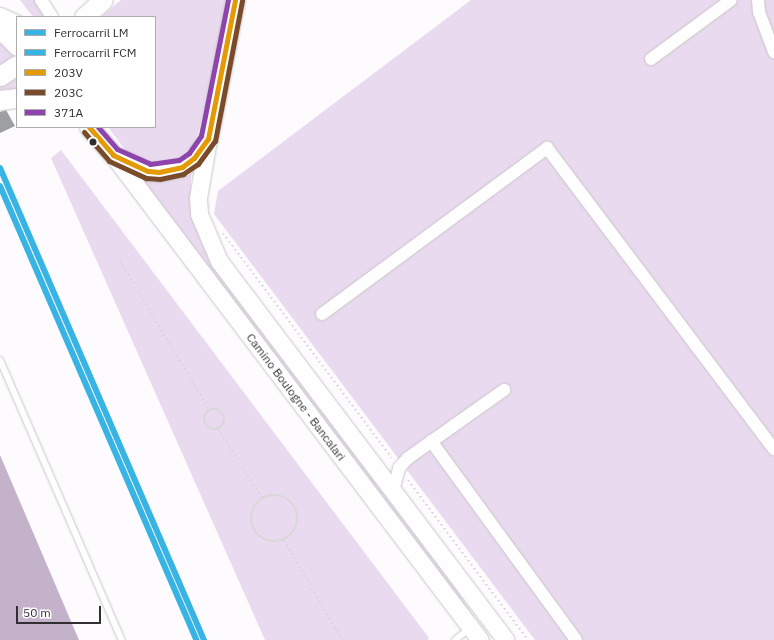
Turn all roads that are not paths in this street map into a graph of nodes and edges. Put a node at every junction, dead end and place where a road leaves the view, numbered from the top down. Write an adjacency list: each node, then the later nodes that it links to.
1 (41, 0): 6 (street)
2 (103, 0): 7 (main road)
3 (235, 0): 19 (main road)
4 (731, 0): 13 (street)
5 (758, 0): 12 (street)
6 (51, 16)
7 (85, 16)
8 (0, 17): 9 (main road)
9 (16, 25)
10 (0, 30): 11 (main road)
11 (16, 46)
12 (774, 52)
13 (651, 59)
14 (16, 67): 15 (main road)
15 (0, 76)
16 (16, 98): 17 (main road)
17 (0, 100)
18 (90, 128): 20 (main road)
19 (208, 139): 20 (main road); 26 (main road, Camino Boulogne - Bancalari)
20 (113, 155): 27 (main road, Camino Boulogne - Bancalari)
21 (322, 314): 25 (street)
22 (0, 360): 28 (lane)
23 (504, 390): 24 (street)
24 (431, 441): 26 (street); 31 (street)
25 (774, 449)
26 (393, 491): 30 (main road, Camino Boulogne - Bancalari)
27 (475, 634): 29 (lane)
28 (122, 640)
29 (455, 640)
30 (506, 640)
31 (576, 640)

